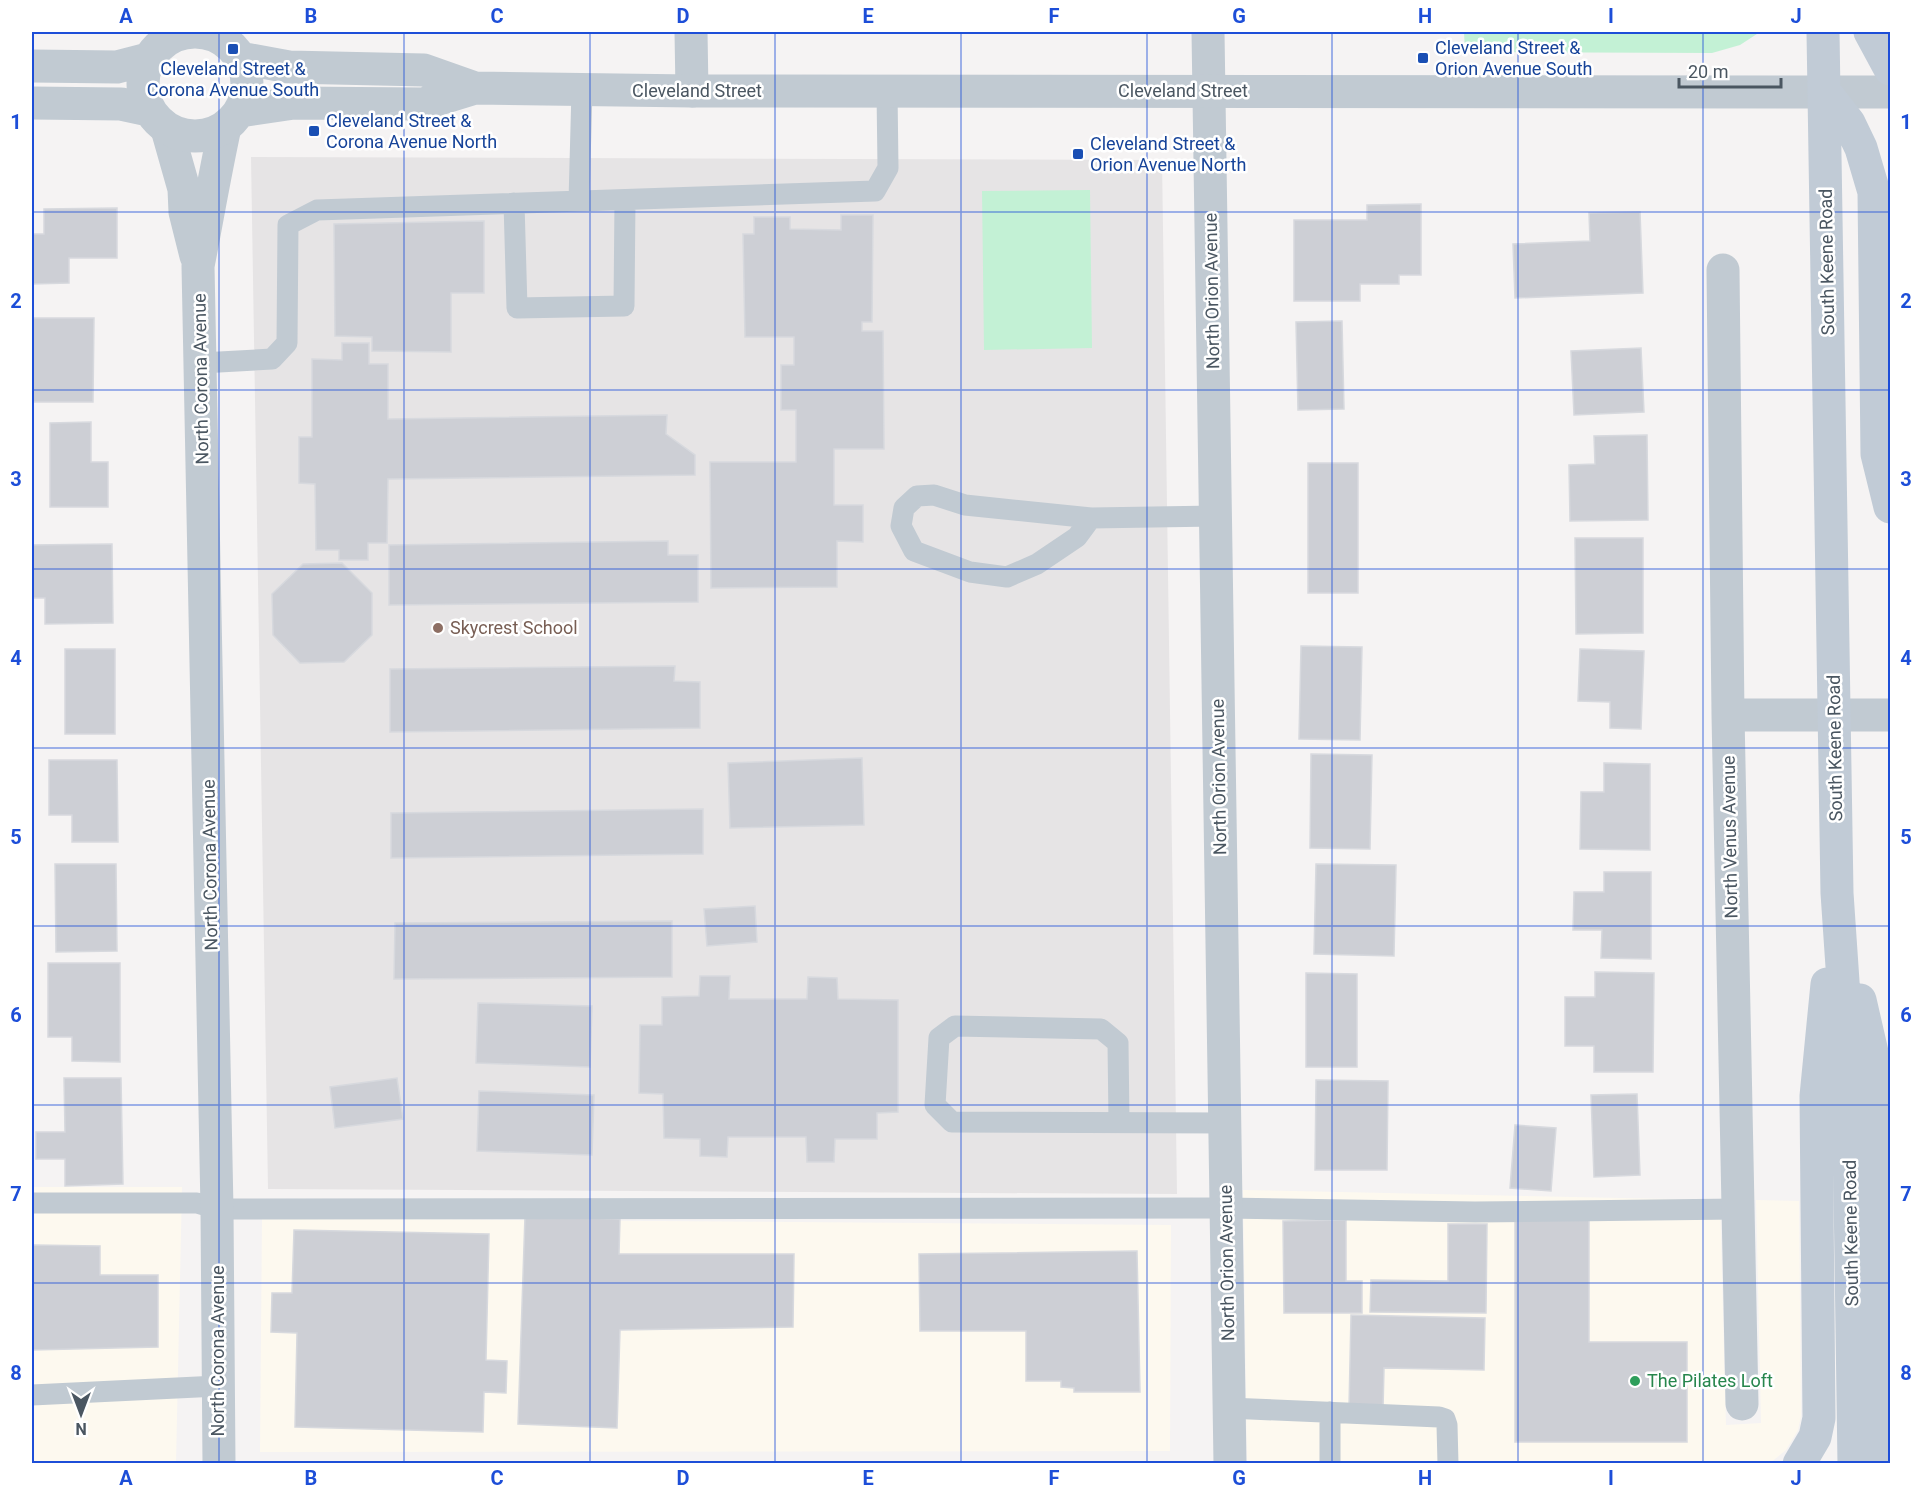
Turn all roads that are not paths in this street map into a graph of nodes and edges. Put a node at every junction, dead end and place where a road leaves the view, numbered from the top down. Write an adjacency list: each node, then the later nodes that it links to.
1 (691, 32): 12 (street)
2 (1208, 32): 11 (street, North Orion Avenue)
3 (1823, 32): 14 (main road, South Keene Road)
4 (1870, 32): 8 (main road)
5 (161, 43): 6 (street); 7 (street); 18 (street)
6 (228, 43): 9 (street, Cleveland Street); 17 (street)
7 (32, 66)
8 (1890, 69)
9 (475, 88): 10 (street, Cleveland Street); 17 (street, Cleveland Street)
10 (582, 90): 12 (street, Cleveland Street); 20 (lane)
11 (1209, 90): 13 (street, Cleveland Street); 14 (street, Cleveland Street); 26 (street, North Orion Avenue)
12 (692, 91): 13 (street, Cleveland Street)
13 (887, 91): 19 (lane)
14 (1824, 91): 15 (street, Cleveland Street); 25 (main road); 29 (main road, South Keene Road)
15 (1890, 92)
16 (32, 103): 18 (street)
17 (232, 119): 18 (street); 22 (street, North Corona Avenue)
18 (158, 120): 22 (street, North Corona Avenue)
19 (625, 200): 20 (lane); 21 (lane)
20 (579, 201): 21 (lane)
21 (514, 203): 24 (lane)
22 (198, 266): 24 (street, North Corona Avenue)
23 (1723, 270): 28 (street, North Venus Avenue)
24 (201, 363): 36 (street, North Corona Avenue)
25 (1890, 507)
26 (1216, 516): 27 (lane); 33 (street, North Orion Avenue)
27 (1091, 518): 27 (lane)
28 (1728, 715): 29 (street); 37 (street, North Venus Avenue)
29 (1835, 715): 30 (street); 31 (main road, South Keene Road)
30 (1890, 715)
31 (1837, 893): 47 (main road); 48 (main road, South Keene Road); 49 (main road)
32 (1119, 1122): 32 (lane); 33 (lane)
33 (1225, 1123): 35 (street, North Orion Avenue)
34 (32, 1203): 36 (lane)
35 (1226, 1208): 36 (lane); 37 (lane); 41 (street, North Orion Avenue)
36 (217, 1209): 38 (street, North Corona Avenue)
37 (1738, 1209): 40 (street, North Venus Avenue)
38 (218, 1386): 39 (lane); 43 (street, North Corona Avenue)
39 (32, 1395)
40 (1742, 1404)
41 (1228, 1408): 42 (lane); 44 (street, North Orion Avenue)
42 (1330, 1412): 45 (lane); 46 (lane)
43 (219, 1464)
44 (1230, 1464)
45 (1330, 1464)
46 (1448, 1464)
47 (1798, 1464)
48 (1854, 1464)
49 (1887, 1464)

